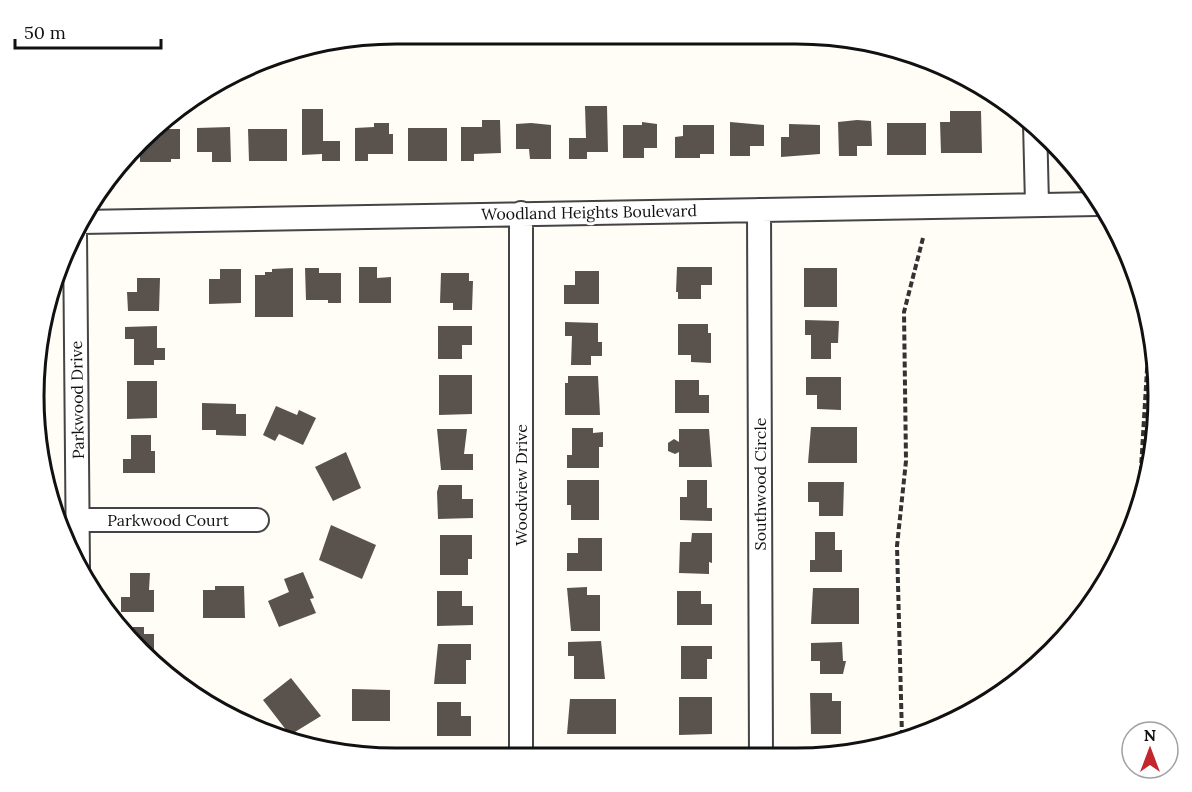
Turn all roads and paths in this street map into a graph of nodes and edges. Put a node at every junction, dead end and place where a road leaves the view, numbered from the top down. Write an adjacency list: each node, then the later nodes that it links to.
1 (1035, 138): 2 (street)
2 (1037, 204): 3 (street, Woodland Heights Boulevard); 4 (street, Woodland Heights Boulevard)
3 (1091, 204)
4 (759, 210): 5 (street, Woodland Heights Boulevard); 16 (street, Southwood Circle)
5 (521, 213): 6 (street, Woodland Heights Boulevard); 15 (street, Woodview Drive)
6 (90, 222)
7 (923, 237): 14 (path)
8 (75, 250): 11 (street, Parkwood Drive)
9 (1147, 366): 10 (path)
10 (1140, 473)
11 (78, 520): 12 (street, Parkwood Court); 13 (street, Parkwood Drive)
12 (258, 520)
13 (78, 548)
14 (902, 732)
15 (521, 748)
16 (761, 748)

